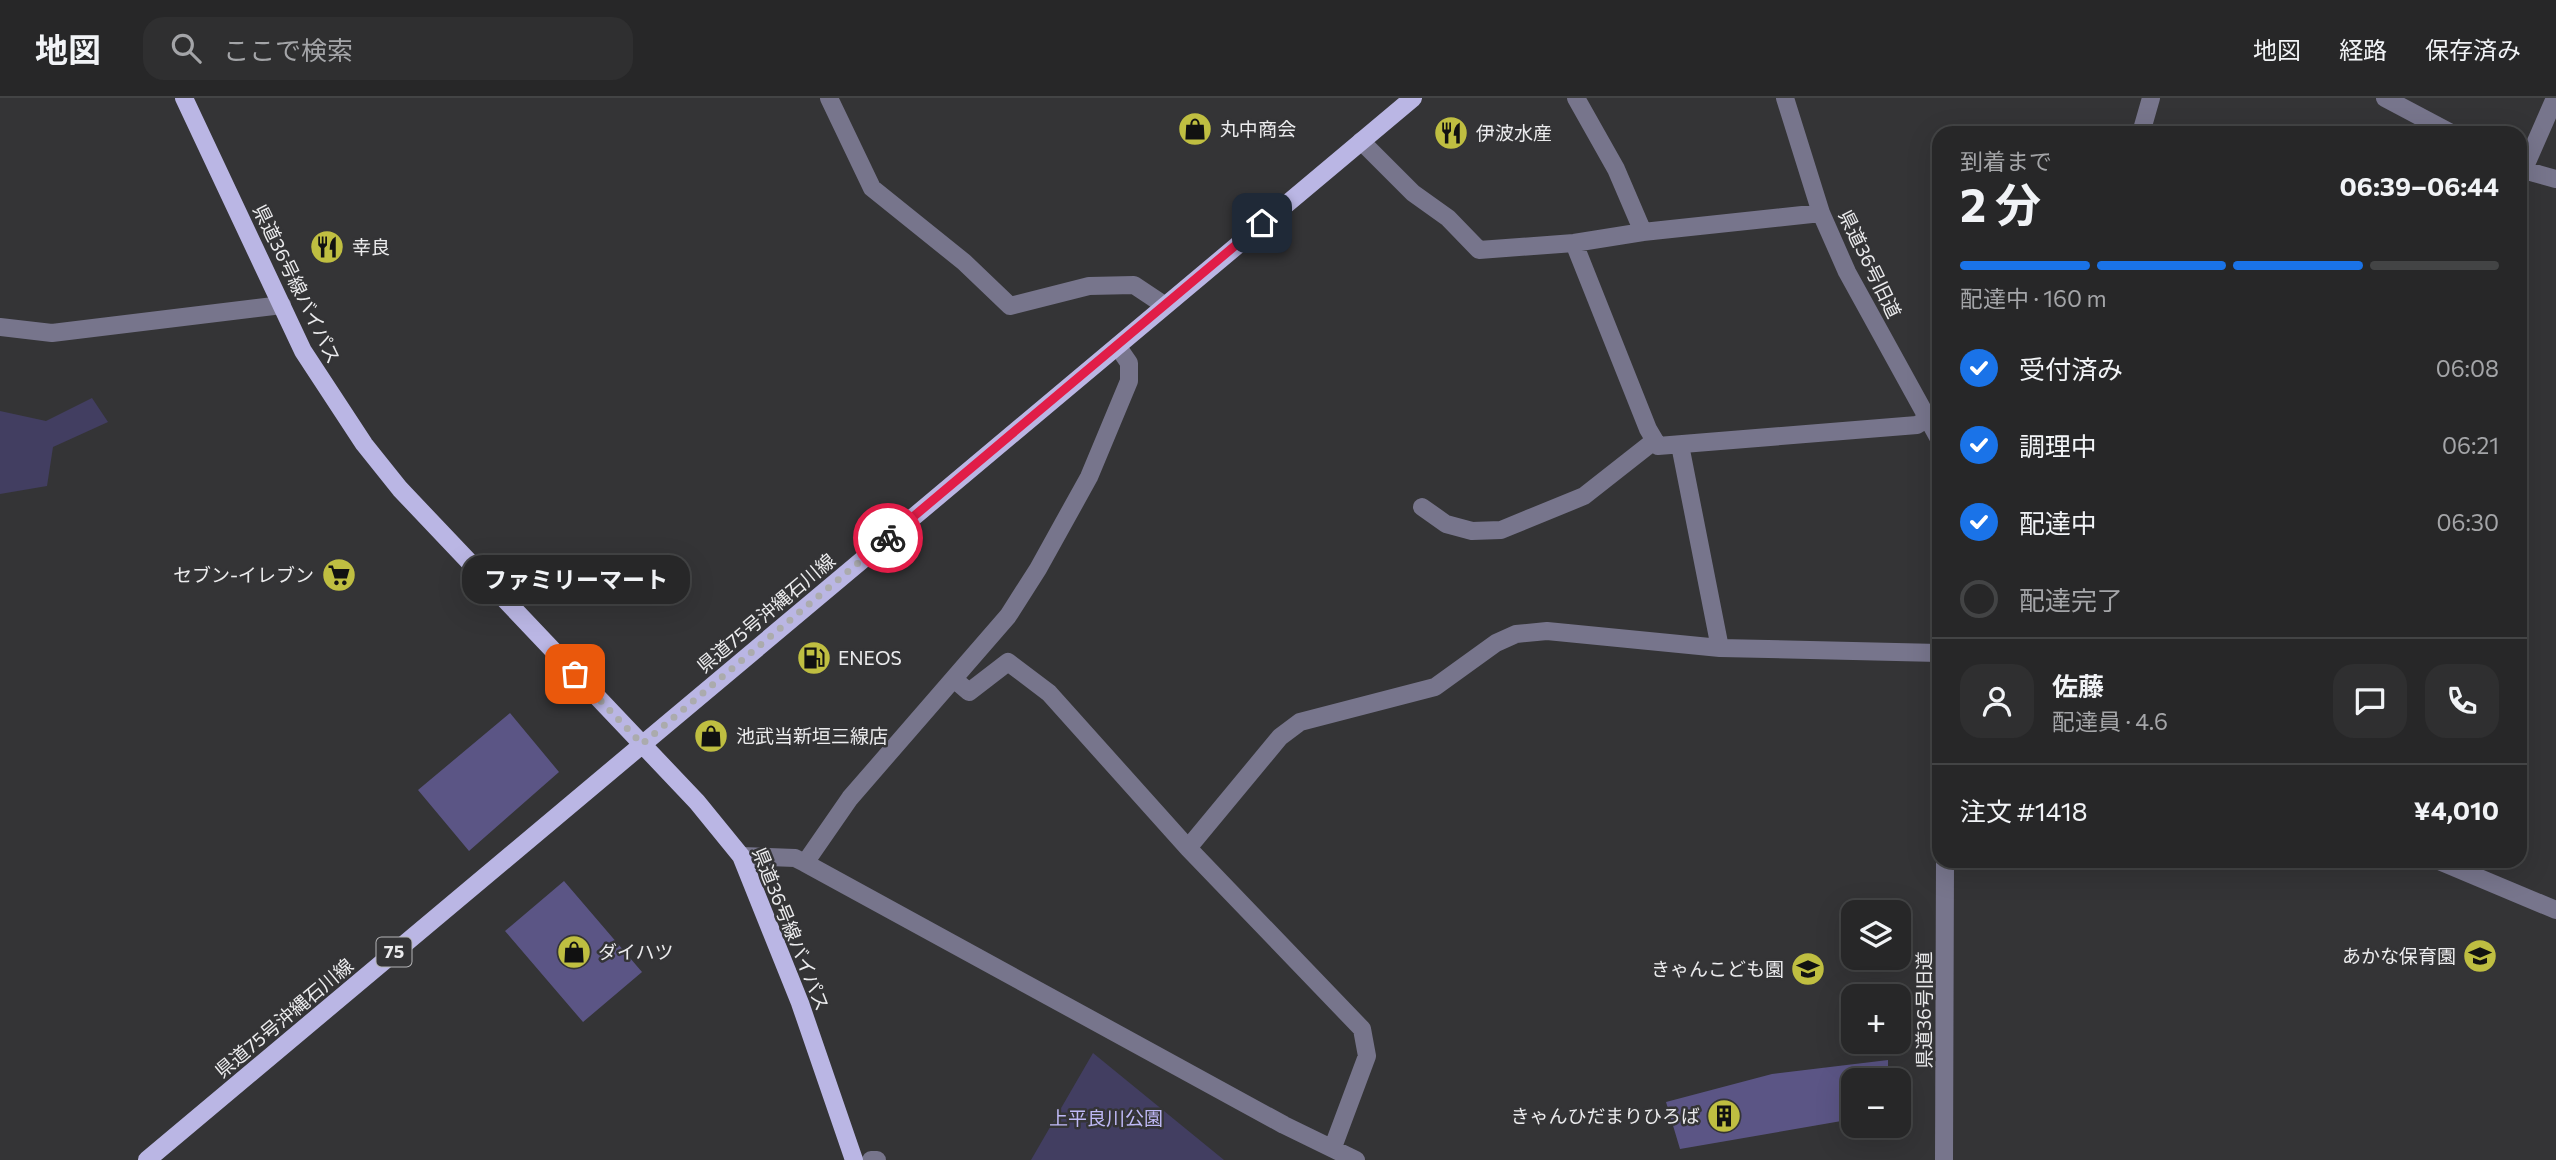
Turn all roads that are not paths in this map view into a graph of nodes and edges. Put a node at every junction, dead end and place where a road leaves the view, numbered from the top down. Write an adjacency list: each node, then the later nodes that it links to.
1 (184, 98): 18 (main road, 県道36号線バイパス)
2 (829, 98): 19 (street)
3 (1413, 98): 11 (main road, 県道75号沖縄石川線 / 75)
4 (1576, 98): 16 (street)
5 (1785, 98): 15 (street, 県道36号旧道)
6 (2151, 98): 9 (street)
7 (2385, 98): 10 (street)
8 (2555, 98): 12 (street)
9 (2143, 126)
10 (2438, 126)
11 (1361, 141): 17 (street); 19 (main road, 県道75号沖縄石川線 / 75)
12 (2527, 160)
13 (2527, 174): 14 (street)
14 (2556, 178)
15 (1821, 212): 16 (street); 22 (street, 県道36号旧道)
16 (1643, 232): 17 (street)
17 (1574, 243): 24 (street)
18 (282, 305): 20 (street); 30 (main road, 県道36号線バイパス)
19 (1164, 305): 21 (main road, 県道75号沖縄石川線 / 75)
20 (0, 327)
21 (1118, 347): 29 (street); 30 (main road, 県道75号沖縄石川線 / 75)
22 (1928, 418): 23 (street, 県道36号旧道); 25 (street)
23 (1932, 426)
24 (1654, 441): 25 (street); 26 (street)
25 (1680, 445): 27 (street)
26 (1422, 507)
27 (1720, 648): 28 (street); 31 (street)
28 (1932, 653)
29 (955, 680): 31 (street); 33 (street)
30 (642, 744): 32 (main road, 県道36号線バイパス); 38 (main road, 県道75号沖縄石川線 / 75)
31 (1188, 848): 37 (street)
32 (741, 856): 33 (street); 39 (main road, 県道36号線バイパス)
33 (805, 863): 37 (street)
34 (1945, 868): 43 (street, 県道36号旧道)
35 (2456, 868): 36 (street)
36 (2556, 910)
37 (1333, 1147): 42 (street)
38 (146, 1160)
39 (855, 1160)
40 (871, 1160): 41 (street)
41 (877, 1160)
42 (1356, 1160)
43 (1944, 1160)

